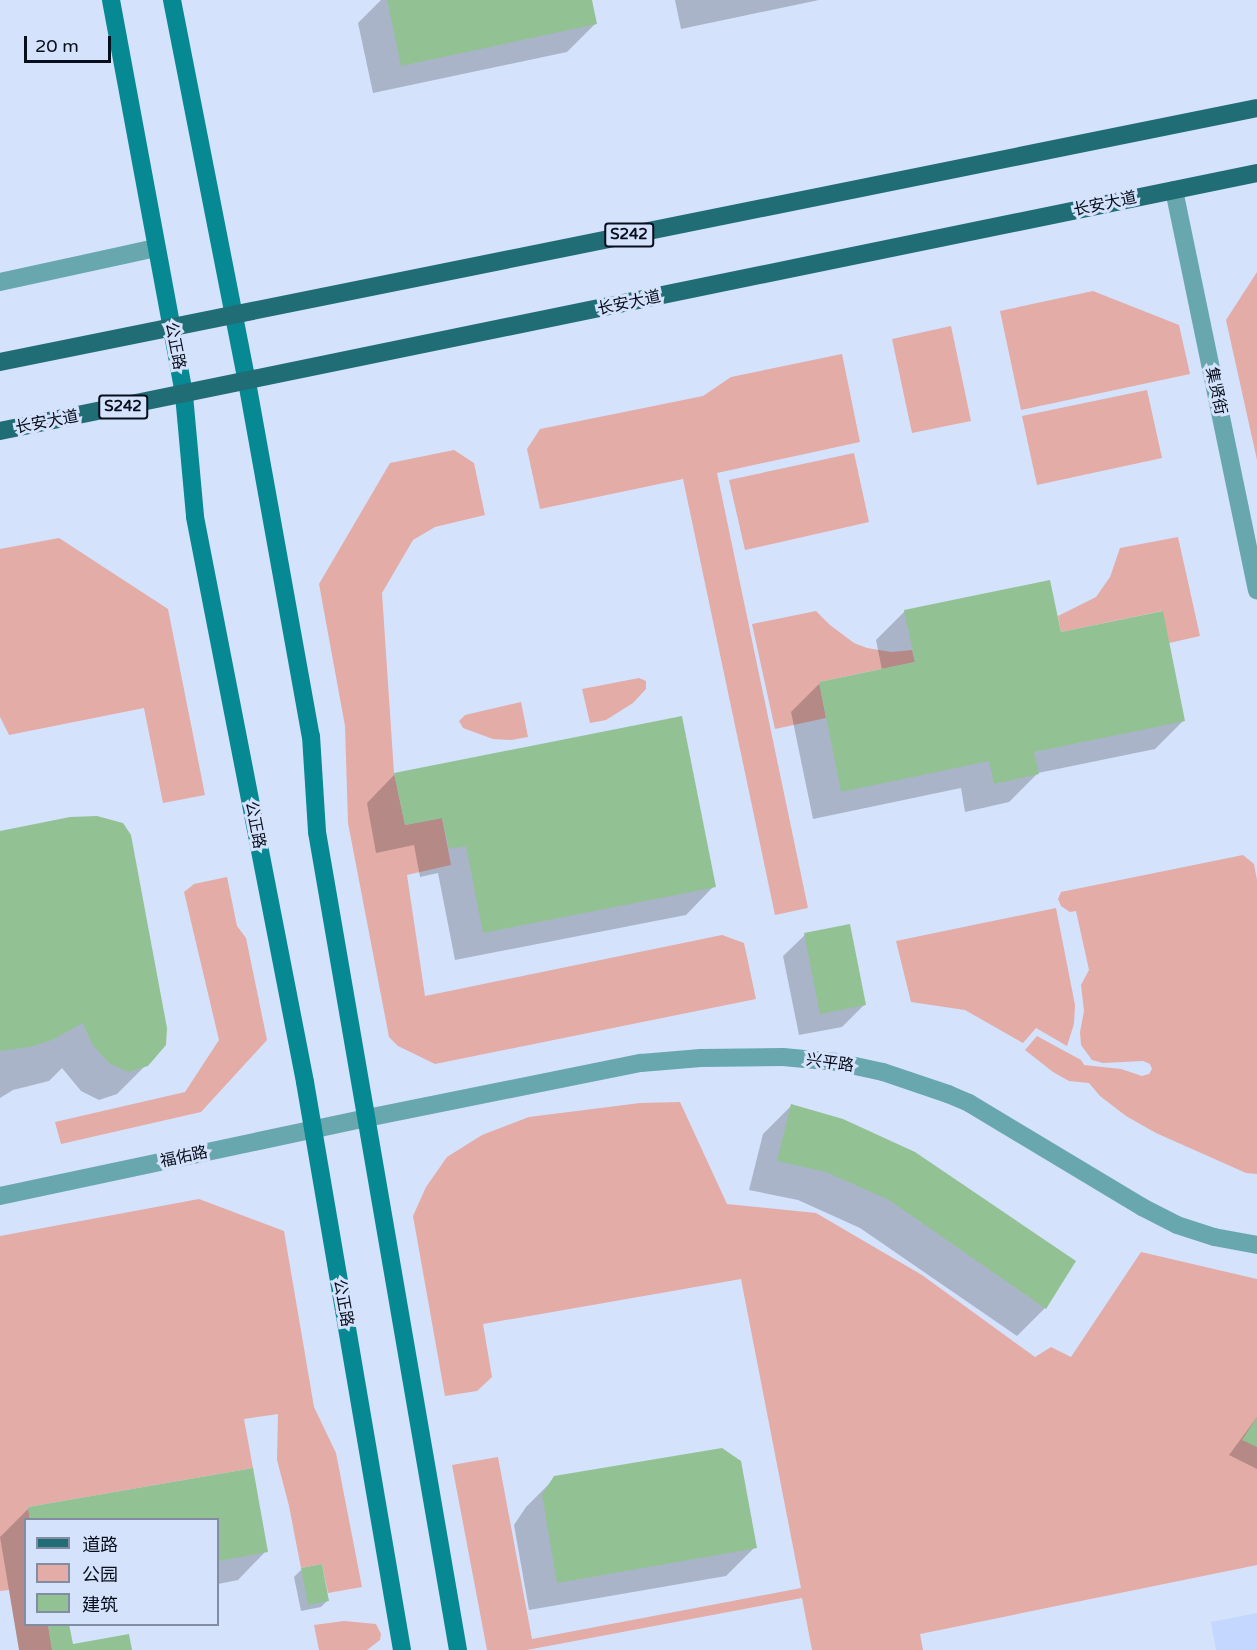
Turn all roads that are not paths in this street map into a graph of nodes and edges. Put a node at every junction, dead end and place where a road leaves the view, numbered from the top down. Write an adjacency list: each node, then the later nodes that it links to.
1 (111, 0): 6 (main road, 公正路)
2 (172, 0): 8 (main road)
3 (1257, 108): 8 (main road, S242)
4 (1257, 173): 5 (main road, 长安大道 / S242)
5 (1174, 190): 11 (main road, 长安大道 / S242); 14 (street, 集贤街)
6 (156, 248): 7 (street); 9 (main road, 公正路)
7 (0, 282)
8 (234, 316): 9 (main road, S242); 11 (main road)
9 (171, 328): 10 (main road, S242); 12 (main road, 公正路)
10 (0, 362)
11 (247, 382): 12 (main road, 长安大道 / S242); 15 (main road)
12 (184, 395): 13 (main road, 长安大道 / S242); 16 (main road, 公正路)
13 (0, 431)
14 (1257, 591)
15 (367, 1118): 16 (street, 福佑路); 18 (street, 兴平路); 20 (main road)
16 (312, 1130): 17 (street, 福佑路); 19 (main road, 公正路)
17 (0, 1196)
18 (1257, 1245)
19 (402, 1650)
20 (458, 1650)

